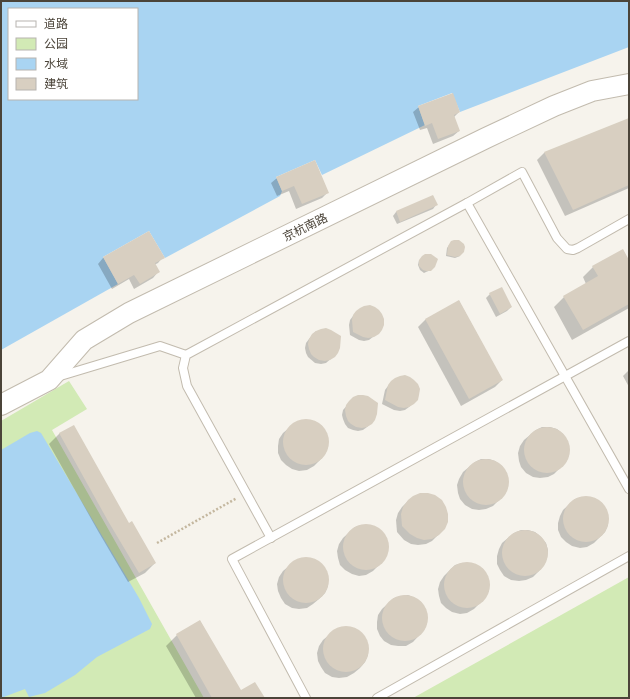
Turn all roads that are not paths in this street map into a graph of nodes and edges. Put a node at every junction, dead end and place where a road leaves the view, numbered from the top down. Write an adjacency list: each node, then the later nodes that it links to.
1 (629, 84): 7 (street, 京杭南路)
2 (466, 202): 3 (lane); 5 (lane); 6 (lane)
3 (629, 220)
4 (629, 342): 6 (lane)
5 (186, 355): 7 (lane); 10 (lane)
6 (565, 377): 9 (lane); 10 (lane)
7 (49, 380): 8 (street, 京杭南路)
8 (1, 405)
9 (629, 489)
10 (271, 538): 12 (lane)
11 (629, 556): 13 (lane)
12 (306, 698)
13 (377, 698)

